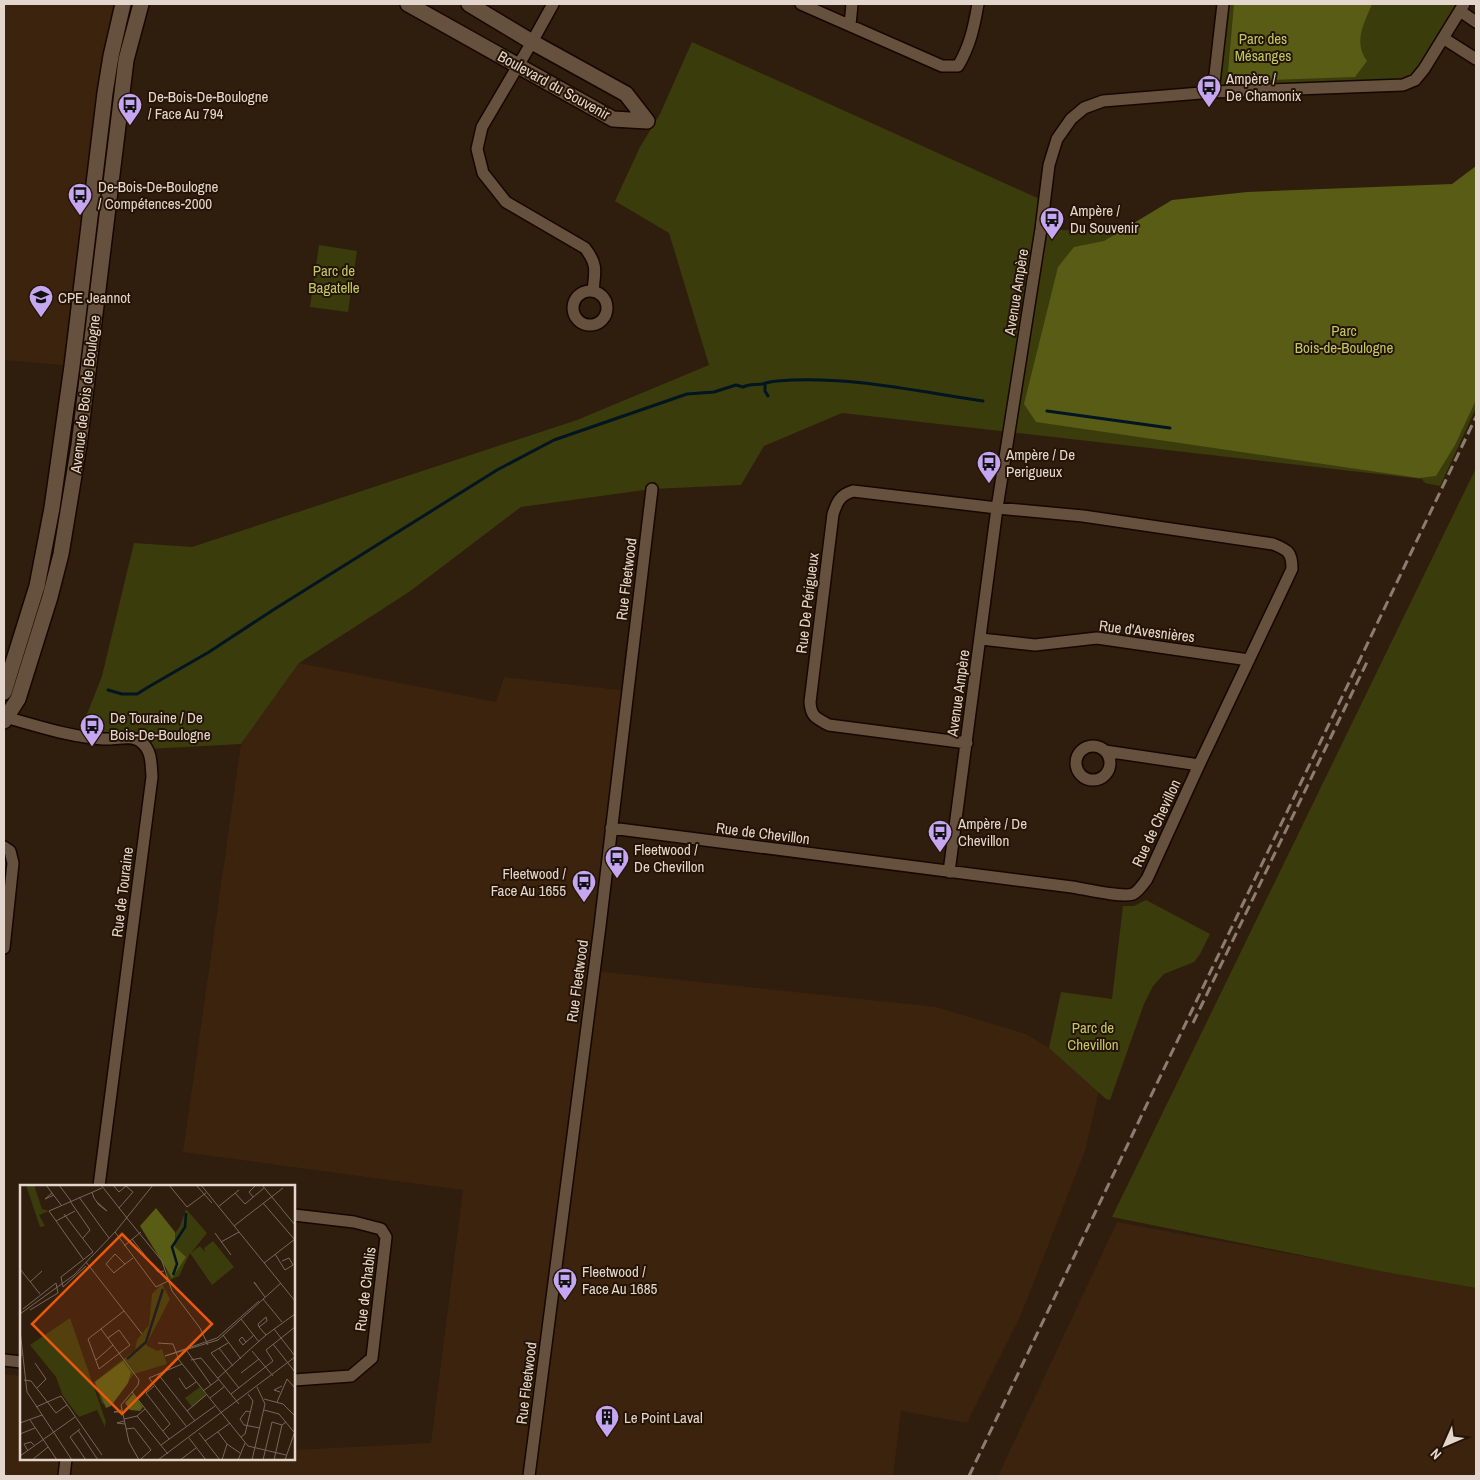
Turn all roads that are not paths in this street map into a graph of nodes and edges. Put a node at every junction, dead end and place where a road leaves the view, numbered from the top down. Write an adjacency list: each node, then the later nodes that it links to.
1 (123, 4): 23 (street, Avenue de Bois de Boulogne)
2 (141, 4): 24 (street, Avenue de Bois de Boulogne)
3 (408, 4): 16 (street, Boulevard du Souvenir)
4 (469, 4): 14 (street, Boulevard du Souvenir)
5 (552, 4): 14 (street)
6 (801, 4): 12 (street)
7 (852, 4): 12 (street)
8 (978, 4): 12 (street)
9 (1223, 4): 17 (street)
10 (1462, 7): 11 (street, Avenue Ampère); 13 (street, Avenue Ampère)
11 (1476, 22)
12 (850, 26)
13 (1443, 38): 15 (street); 17 (street, Avenue Ampère)
14 (532, 42): 16 (street); 16 (street, Boulevard du Souvenir)
15 (1476, 59)
16 (518, 66): 18 (street)
17 (1213, 92): 20 (street, Avenue Ampère)
18 (593, 291)
19 (652, 489): 28 (street, Rue Fleetwood)
20 (998, 508): 21 (street, Avenue Ampère); 22 (street, Rue de Chevillon); 25 (street, Rue De Périgueux)
21 (981, 639): 22 (street, Rue d'Avesnières); 25 (street, Avenue Ampère)
22 (1249, 660): 27 (street, Rue de Chevillon)
23 (4, 692)
24 (4, 715): 32 (street, Rue de Touraine)
25 (967, 743): 30 (street, Avenue Ampère)
26 (1104, 750): 27 (street)
27 (1199, 765): 30 (street, Rue de Chevillon)
28 (611, 828): 30 (street, Rue de Chevillon); 39 (street, Rue Fleetwood)
29 (4, 847): 31 (street)
30 (949, 872)
31 (4, 948)
32 (99, 1185)
33 (295, 1215): 36 (street, Rue de Chablis)
34 (4, 1360): 35 (street)
35 (20, 1362)
36 (295, 1380)
37 (66, 1460): 38 (street)
38 (64, 1476)
39 (529, 1476)

